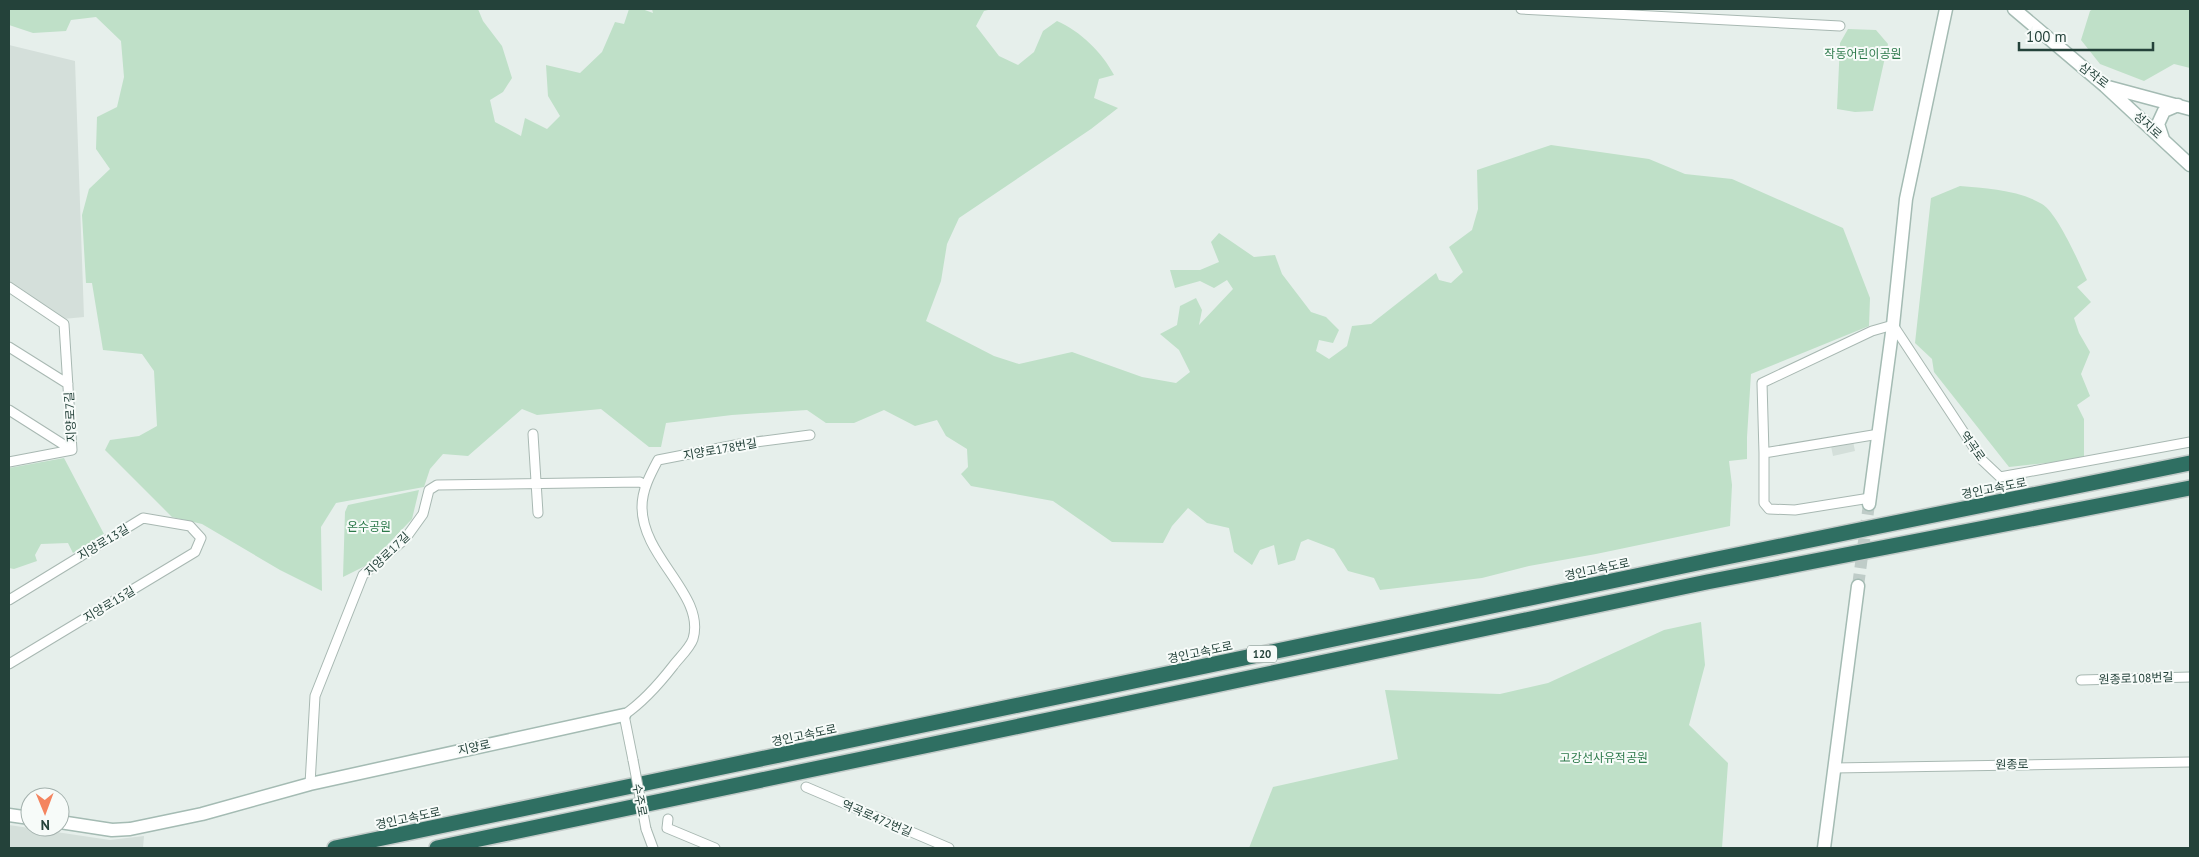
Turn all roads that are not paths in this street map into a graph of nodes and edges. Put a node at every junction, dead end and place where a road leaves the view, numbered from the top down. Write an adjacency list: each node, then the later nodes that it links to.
1 (1520, 9): 4 (street)
2 (1946, 9): 10 (street)
3 (2014, 9): 5 (street, 삼작로)
4 (1840, 26)
5 (2105, 86): 6 (street, 삼작로); 7 (street, 성지로)
6 (2184, 107): 7 (street)
7 (2163, 139): 8 (street, 성지로)
8 (2190, 165)
9 (9, 287): 12 (street, 지양로7길)
10 (1893, 325): 15 (street); 17 (street, 역곡로); 19 (street)
11 (9, 347): 12 (street, 지양로7길)
12 (68, 384): 18 (street, 지양로7길)
13 (9, 410): 18 (street)
14 (533, 434): 22 (street)
15 (1879, 434): 19 (street); 25 (street)
16 (810, 435): 23 (street, 지양로178번길)
17 (2190, 442)
18 (72, 450): 20 (street)
19 (1764, 453): 25 (street)
20 (9, 462)
21 (2190, 463): 40 (highway, 경인고속도로 / 120)
22 (538, 484): 23 (street, 지양로17길); 26 (street); 36 (street, 지양로17길)
23 (646, 485): 33 (street)
24 (2190, 488): 41 (highway, 120)
25 (1869, 501)
26 (538, 512)
27 (201, 538): 29 (street, 지양로13길); 30 (street, 지양로15길)
28 (1858, 586): 35 (street)
29 (9, 600)
30 (9, 664)
31 (2190, 677): 32 (street, 원종로108번길)
32 (2081, 680)
33 (624, 715): 36 (street, 지양로); 42 (street, 수주로, bridge)
34 (2190, 762): 35 (street, 원종로)
35 (1834, 768): 45 (street)
36 (310, 784): 39 (street, 지양로)
37 (806, 787): 44 (street, 역곡로472번길)
38 (668, 819): 43 (street)
39 (70, 824)
40 (335, 848)
41 (437, 848)
42 (653, 848)
43 (715, 848)
44 (949, 848)
45 (1824, 848)

